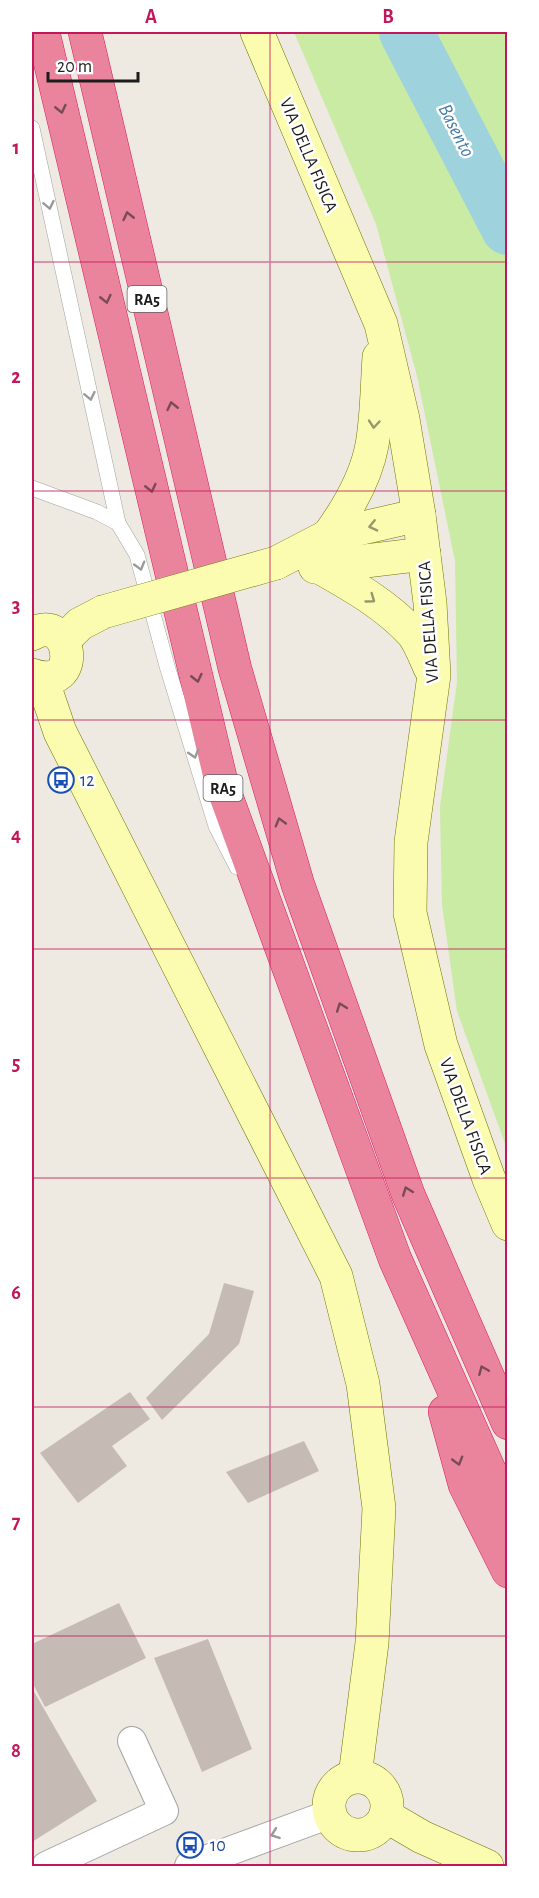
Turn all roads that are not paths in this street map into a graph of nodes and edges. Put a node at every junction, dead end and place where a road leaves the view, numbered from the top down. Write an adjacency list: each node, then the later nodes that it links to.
1 (43, 32): 19 (highway, RA5, one-way to 19)
2 (85, 32): 22 (highway, RA5, one-way to 2)
3 (257, 32): 5 (street, VIA DELLA FISICA)
4 (32, 128): 10 (lane, one-way to 10)
5 (381, 324): 9 (street, VIA DELLA FISICA); 11 (street, one-way to 11)
6 (32, 488): 8 (lane)
7 (32, 497): 8 (lane)
8 (64, 498): 10 (lane)
9 (419, 515): 11 (street, one-way to 11); 12 (street, VIA DELLA FISICA)
10 (118, 523): 19 (lane, one-way to 19)
11 (328, 536): 13 (street)
12 (424, 554): 14 (street); 17 (street, VIA DELLA FISICA)
13 (276, 563): 14 (street); 16 (street, bridge)
14 (321, 568): 17 (street, one-way to 17)
15 (32, 634): 16 (street)
16 (64, 640): 18 (street)
17 (434, 675): 20 (street, VIA DELLA FISICA)
18 (37, 677): 26 (street)
19 (284, 956): 21 (highway, RA5)
20 (507, 1224)
21 (414, 1304): 23 (highway, RA5); 24 (highway, one-way to 24)
22 (507, 1423)
23 (507, 1512)
24 (507, 1571)
25 (132, 1741): 29 (street)
26 (355, 1776): 27 (street); 28 (street)
27 (330, 1814): 28 (street); 30 (street, one-way to 30)
28 (386, 1816): 31 (street)
29 (46, 1866)
30 (189, 1866)
31 (487, 1866)

